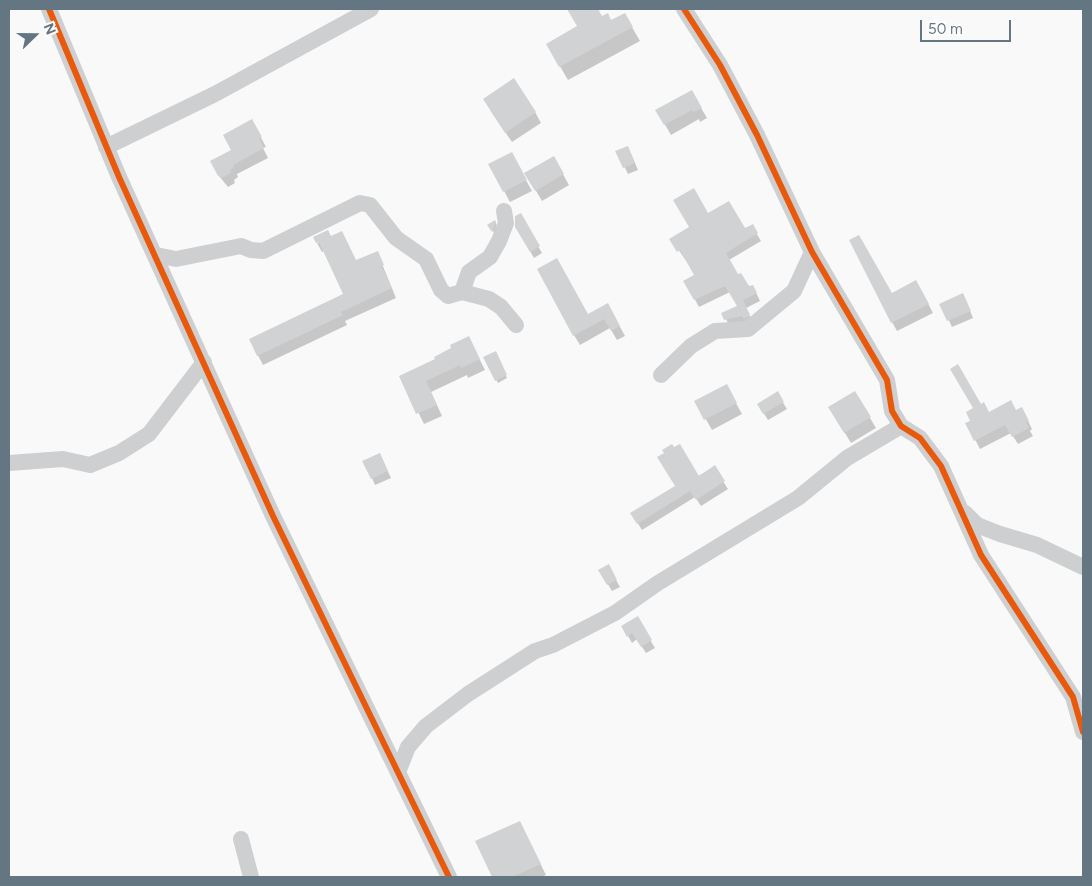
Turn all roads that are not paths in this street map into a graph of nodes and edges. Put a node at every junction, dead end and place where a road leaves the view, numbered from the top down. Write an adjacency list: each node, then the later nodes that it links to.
1 (48, 9): 4 (street)
2 (371, 9): 4 (street)
3 (684, 9): 6 (street)
4 (106, 147): 7 (street)
5 (504, 211): 8 (street)
6 (812, 252): 11 (street); 12 (street)
7 (156, 255): 8 (street); 10 (street)
8 (462, 292): 9 (street)
9 (516, 325)
10 (204, 362): 13 (street); 17 (street)
11 (661, 375)
12 (901, 426): 14 (street); 17 (street)
13 (9, 464)
14 (958, 506): 15 (street); 16 (street)
15 (1083, 567)
16 (1083, 732)
17 (398, 772): 20 (street)
18 (241, 839): 19 (street)
19 (251, 877)
20 (449, 877)

